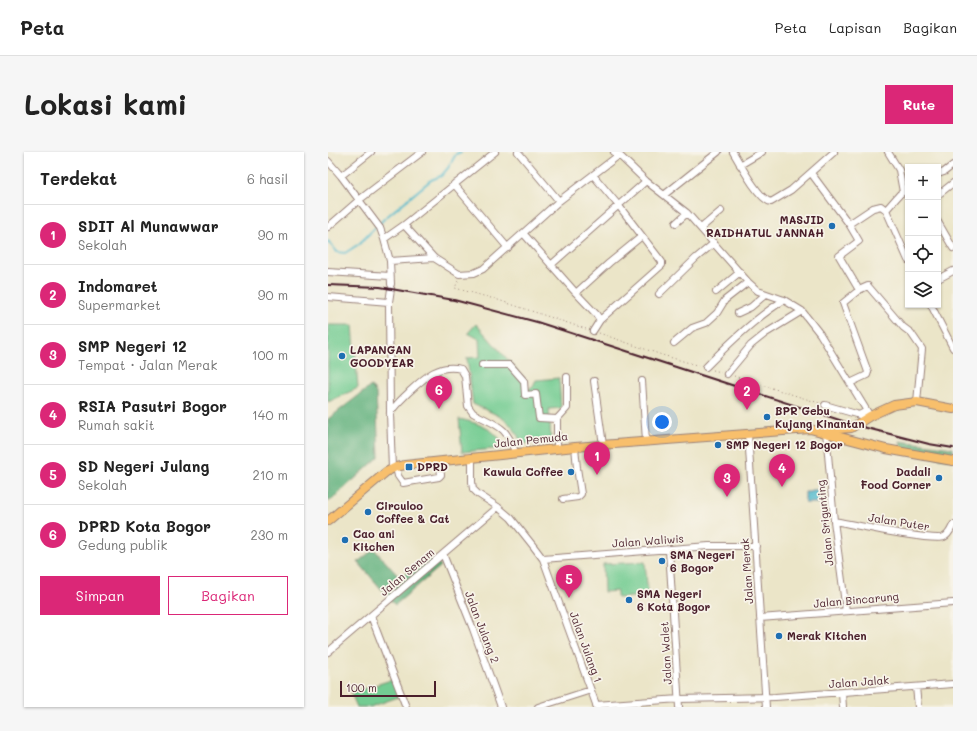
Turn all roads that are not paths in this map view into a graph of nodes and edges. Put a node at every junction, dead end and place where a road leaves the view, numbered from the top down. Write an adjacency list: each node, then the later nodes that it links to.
1 (371, 152): 17 (street)
2 (422, 152): 24 (street)
3 (495, 152): 20 (street)
4 (518, 152): 25 (street)
5 (718, 152): 23 (street)
6 (733, 152): 12 (street)
7 (762, 152): 12 (street)
8 (834, 152): 14 (street)
9 (888, 152): 21 (street)
10 (616, 153): 16 (street); 18 (street)
11 (328, 161): 17 (street)
12 (740, 165): 14 (street)
13 (953, 165): 15 (street)
14 (811, 173): 32 (street)
15 (941, 173)
16 (593, 175): 25 (street); 26 (street)
17 (340, 176): 24 (street)
18 (646, 181): 23 (street); 26 (street)
19 (953, 183): 22 (street)
20 (454, 184): 31 (street); 41 (street)
21 (905, 191): 27 (street)
22 (941, 193)
23 (664, 195): 29 (street)
24 (359, 200): 33 (street); 38 (street)
25 (559, 201): 36 (street)
26 (619, 206): 37 (street); 45 (street)
27 (886, 210): 32 (street); 42 (street)
28 (721, 211): 35 (street)
29 (687, 213): 30 (street); 35 (street)
30 (676, 223)
31 (404, 224): 38 (street); 43 (street)
32 (849, 224): 52 (street)
33 (328, 226)
34 (941, 227): 40 (street)
35 (701, 228): 39 (street)
36 (523, 233): 41 (street); 45 (street)
37 (642, 236): 54 (street); 63 (street)
38 (384, 239): 44 (street)
39 (714, 243): 48 (street); 55 (street)
40 (953, 247)
41 (508, 248): 43 (street)
42 (905, 253)
43 (434, 258): 44 (street)
44 (390, 261): 49 (street)
45 (551, 265): 54 (street)
46 (953, 271): 50 (street)
47 (328, 272): 49 (street)
48 (740, 272): 51 (street); 53 (street)
49 (390, 276): 59 (street)
50 (941, 277)
51 (748, 282): 56 (street); 65 (street)
52 (859, 290): 73 (street); 74 (street)
53 (716, 292)
54 (576, 293): 63 (street)
55 (659, 294)
56 (766, 294): 58 (street); 62 (street)
57 (328, 297): 59 (street)
58 (784, 300): 61 (street); 68 (street)
59 (389, 302): 77 (street)
60 (933, 308): 66 (street)
61 (802, 311): 69 (street); 73 (street)
62 (738, 313)
63 (600, 320): 64 (street)
64 (593, 331)
65 (674, 343)
66 (953, 348)
67 (482, 365): 79 (street)
68 (706, 368)
69 (727, 374)
70 (567, 377): 79 (street)
71 (642, 380): 84 (street)
72 (594, 381): 86 (street)
73 (850, 383): 78 (street)
74 (918, 402): 76 (main road); 78 (main road)
75 (825, 405): 78 (street)
76 (953, 409)
77 (390, 413): 89 (street); 93 (street)
78 (868, 413): 80 (main road)
79 (557, 419): 88 (street)
80 (851, 428): 81 (main road); 85 (main road)
81 (810, 429): 82 (main road, Jalan Pemuda); 83 (main road, Jalan Pemuda)
82 (826, 432): 85 (main road, Jalan Pemuda); 97 (street, Jalan Srigunting)
83 (748, 434): 84 (main road, Jalan Pemuda); 99 (street, Jalan Merak)
84 (646, 441): 86 (main road, Jalan Pemuda)
85 (856, 441): 91 (main road, Jalan Pemuda)
86 (603, 445): 87 (main road, Jalan Pemuda)
87 (575, 447): 88 (main road, Jalan Pemuda); 94 (street)
88 (557, 448): 89 (main road, Jalan Pemuda)
89 (515, 452): 90 (main road, Jalan Pemuda)
90 (472, 457): 92 (main road, Jalan Pemuda); 95 (street, Jalan Julang 1)
91 (953, 460)
92 (439, 461): 93 (main road, Jalan Pemuda); 93 (street)
93 (394, 468): 96 (main road, Jalan Pemuda)
94 (563, 499)
95 (498, 507): 101 (street, Jalan Senam); 102 (street, Jalan Julang 1)
96 (328, 520)
97 (834, 521): 98 (street, Jalan Puter); 104 (street, Jalan Srigunting)
98 (953, 525)
99 (756, 546): 100 (street, Jalan Waliwis); 106 (street, Jalan Merak)
100 (670, 550): 102 (street, Jalan Waliwis); 113 (street, Jalan Walet)
101 (442, 554): 105 (street, Jalan Senam); 116 (street, Jalan Julang 2)
102 (542, 559): 110 (street, Jalan Julang 1)
103 (953, 603): 104 (street, Jalan Bincarung)
104 (846, 611): 106 (street, Jalan Bincarung)
105 (370, 616): 107 (street, Jalan Senam); 115 (street)
106 (760, 618): 112 (street, Jalan Merak)
107 (328, 652)
108 (953, 684): 109 (street, Jalan Jalak)
109 (916, 687): 111 (street, Jalan Jalak); 121 (street)
110 (591, 690): 114 (street, Jalan Julang 1); 117 (street)
111 (842, 693): 112 (street, Jalan Jalak); 120 (street)
112 (766, 697): 113 (street, Jalan Jalak); 119 (street, Jalan Merak)
113 (679, 699): 114 (street, Jalan Jalak); 118 (street, Jalan Walet)
114 (597, 706)
115 (406, 707)
116 (501, 707)
117 (538, 707)
118 (679, 707)
119 (766, 707)
120 (843, 707)
121 (918, 707)

